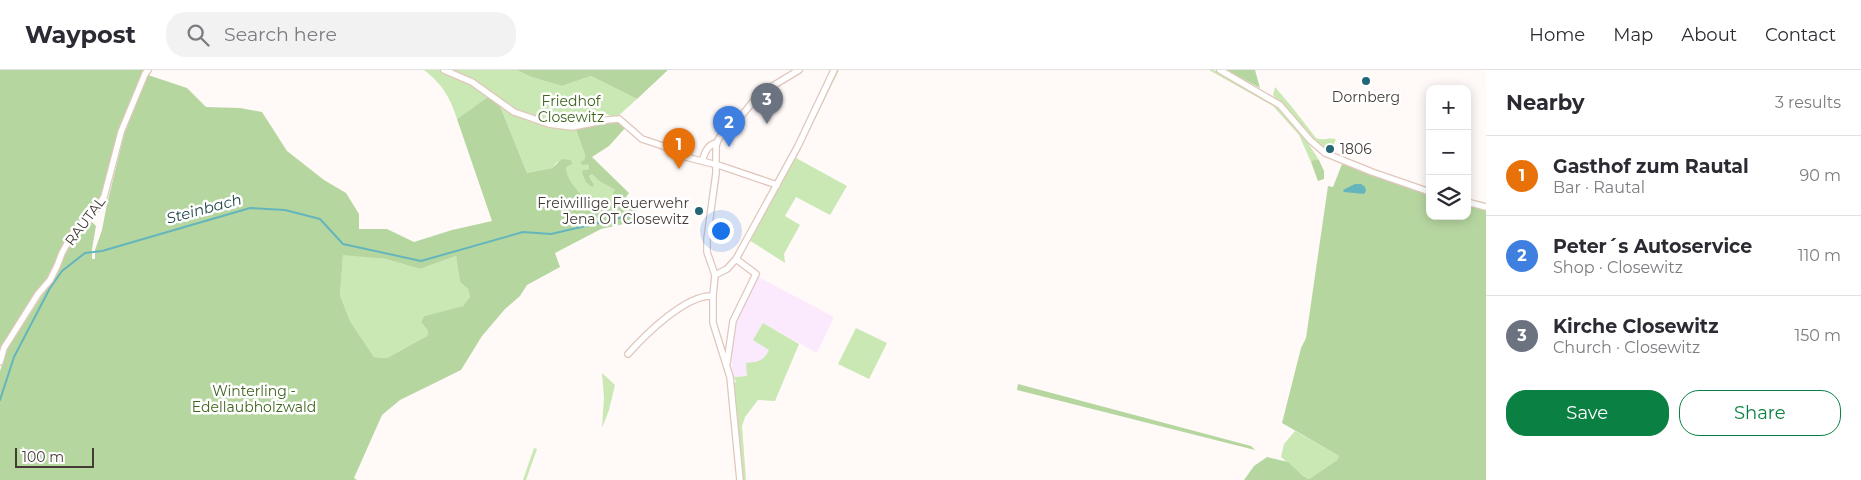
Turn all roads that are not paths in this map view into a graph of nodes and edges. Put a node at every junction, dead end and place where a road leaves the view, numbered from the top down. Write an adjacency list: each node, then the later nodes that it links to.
1 (148, 70): 17 (street, RAUTAL)
2 (444, 70): 7 (street)
3 (799, 70): 6 (street)
4 (834, 70): 9 (street)
5 (1220, 70): 10 (street)
6 (716, 143): 7 (street); 8 (street)
7 (702, 161): 8 (street)
8 (716, 165): 9 (street); 14 (street)
9 (777, 185): 13 (street)
10 (1426, 191)
11 (1471, 203): 12 (street)
12 (1486, 207)
13 (736, 259): 14 (street); 18 (street)
14 (715, 275): 15 (street)
15 (712, 296): 16 (street); 18 (street)
16 (628, 354)
17 (0, 362)
18 (727, 364): 19 (street)
19 (740, 480)

